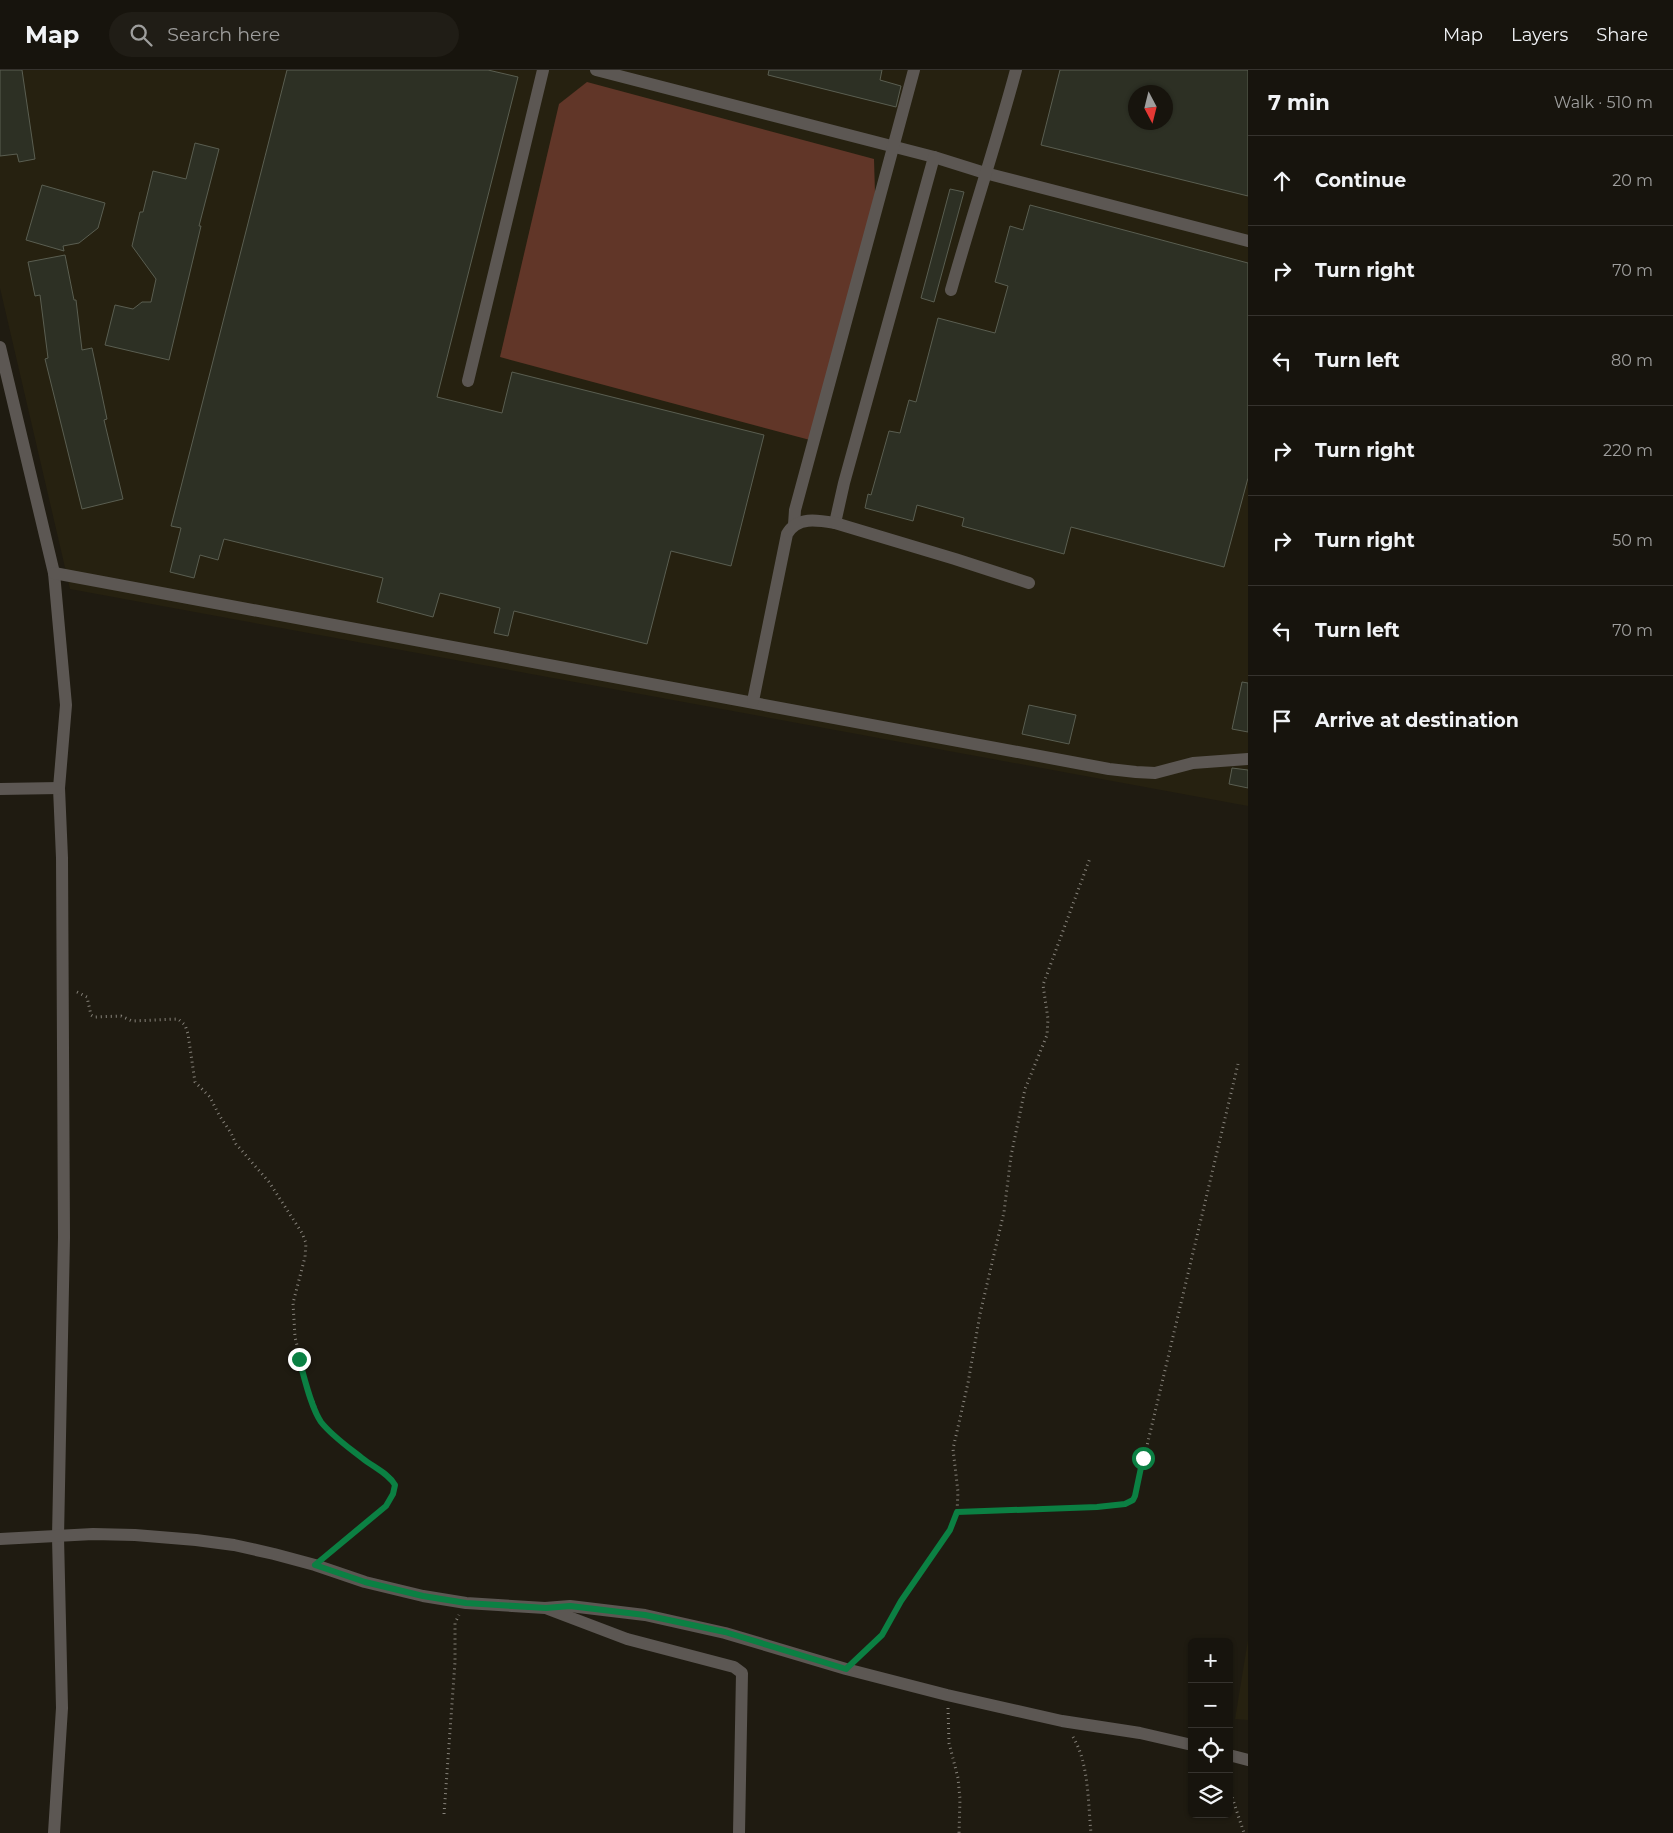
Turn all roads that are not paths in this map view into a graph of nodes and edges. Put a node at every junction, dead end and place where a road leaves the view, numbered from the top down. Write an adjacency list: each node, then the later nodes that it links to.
1 (543, 70): 11 (street)
2 (596, 70): 5 (street)
3 (914, 70): 5 (street)
4 (1016, 70): 7 (street)
5 (894, 148): 6 (street); 13 (street)
6 (934, 157): 7 (street); 12 (street)
7 (985, 173): 8 (street); 9 (street)
8 (1248, 241)
9 (951, 290)
10 (0, 347): 14 (street)
11 (468, 381)
12 (836, 523): 13 (street); 15 (street)
13 (794, 526): 16 (street)
14 (54, 573): 16 (street); 18 (street)
15 (1029, 583)
16 (753, 701): 17 (street)
17 (1248, 759)
18 (59, 788): 19 (street); 20 (street)
19 (0, 789)
20 (58, 1537): 21 (street); 22 (street); 26 (street)
21 (0, 1539)
22 (546, 1608): 23 (street); 27 (street)
23 (1188, 1744)
24 (1233, 1756): 25 (street)
25 (1248, 1760)
26 (54, 1833)
27 (739, 1833)

